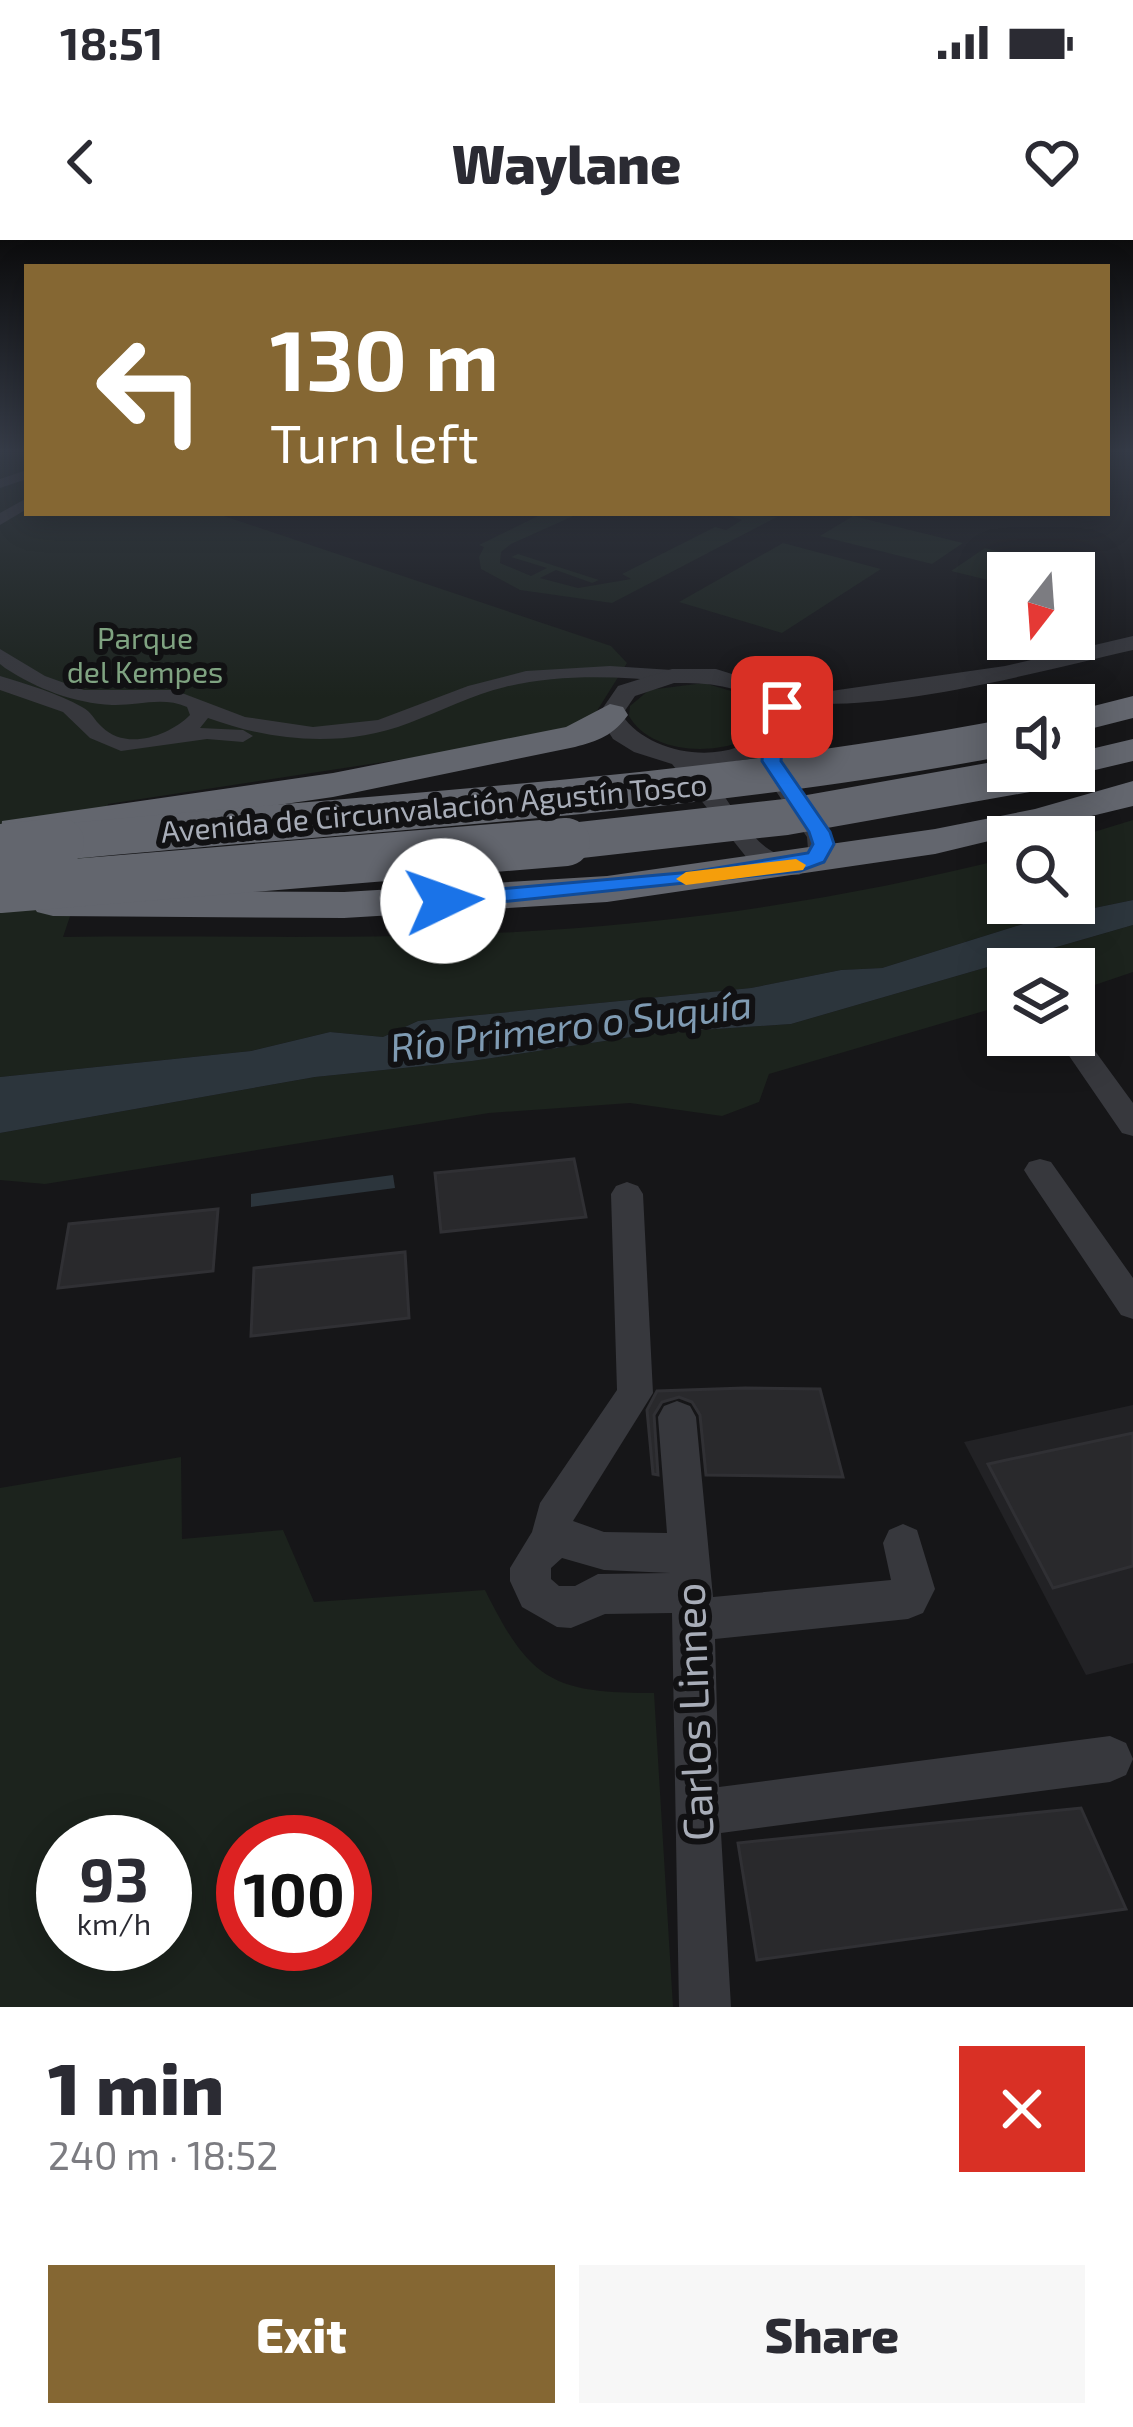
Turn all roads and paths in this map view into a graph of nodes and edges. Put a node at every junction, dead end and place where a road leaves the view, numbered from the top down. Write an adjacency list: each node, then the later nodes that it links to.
1 (1133, 644): 6 (street)
2 (0, 655): 7 (street)
3 (1133, 658): 13 (street)
4 (672, 676): 6 (street); 8 (street); 10 (street)
5 (0, 682): 12 (street)
6 (767, 693): 13 (street)
7 (127, 698): 8 (street); 12 (street)
8 (195, 704): 14 (street)
9 (1133, 707): 11 (highway)
10 (613, 708): 14 (street); 17 (street); 21 (highway)
11 (1095, 717)
12 (91, 725): 14 (street)
13 (780, 734): 17 (street); 23 (street)
14 (166, 739)
15 (987, 741): 22 (highway, Avenida de Circunvalación Agustín Tosco, bridge)
16 (1133, 750): 18 (highway)
17 (659, 753): 23 (street)
18 (1095, 759)
19 (987, 782): 24 (highway, Avenida de Circunvalación Agustín Tosco, bridge)
20 (1133, 793): 23 (highway)
21 (0, 834)
22 (0, 848)
23 (800, 865): 25 (highway)
24 (0, 889)
25 (0, 906)
26 (1083, 1056): 27 (street)
27 (1133, 1125)
28 (1040, 1170): 30 (street)
29 (627, 1194): 32 (street)
30 (1133, 1305)
31 (677, 1417): 34 (street, Carlos Linneo)
32 (550, 1542): 34 (street); 34 (street)
33 (903, 1543): 34 (street)
34 (691, 1588): 36 (street, Carlos Linneo)
35 (1110, 1759): 36 (street)
36 (696, 1813): 37 (street, Carlos Linneo)
37 (706, 2007)

